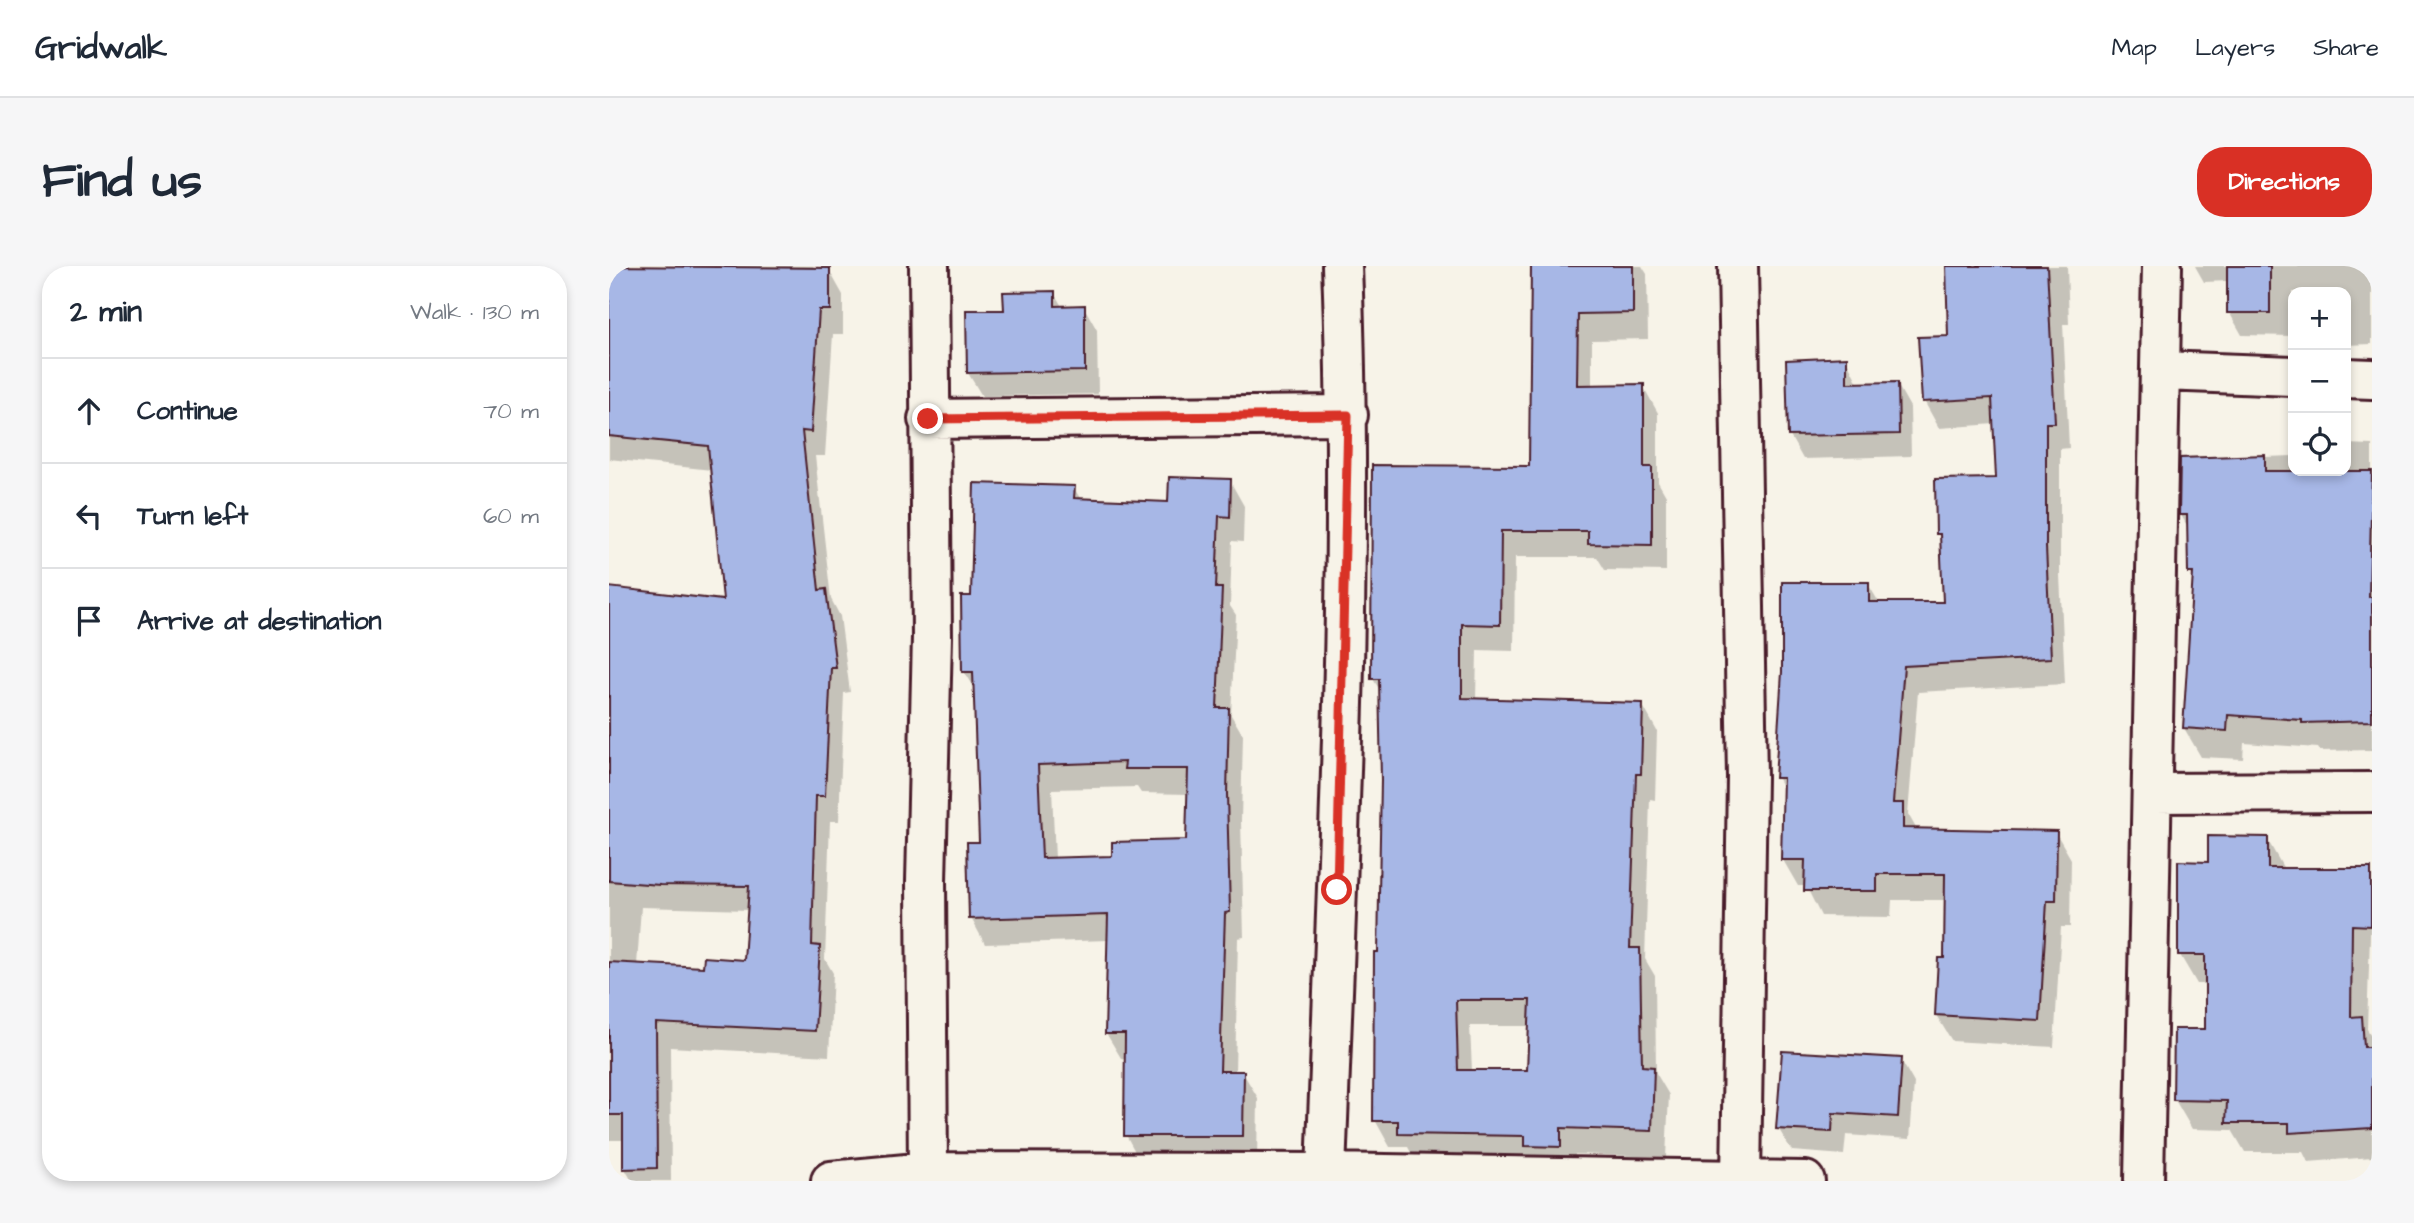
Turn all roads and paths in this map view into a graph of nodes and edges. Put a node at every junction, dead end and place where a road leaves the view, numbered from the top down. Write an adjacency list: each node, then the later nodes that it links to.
1 (929, 266): 10 (street)
2 (1342, 266): 9 (street)
3 (1738, 266): 15 (street)
4 (2162, 266): 5 (street)
5 (2162, 371): 6 (street); 12 (street)
6 (2288, 376)
7 (2351, 378): 8 (street)
8 (2372, 379)
9 (1348, 415): 10 (street); 14 (street)
10 (928, 419): 13 (street)
11 (2372, 792): 12 (street)
12 (2152, 793): 18 (street)
13 (928, 1172): 14 (street); 16 (street)
14 (1326, 1173): 15 (street)
15 (1741, 1180): 17 (street)
16 (831, 1181)
17 (1805, 1181)
18 (2144, 1181)

